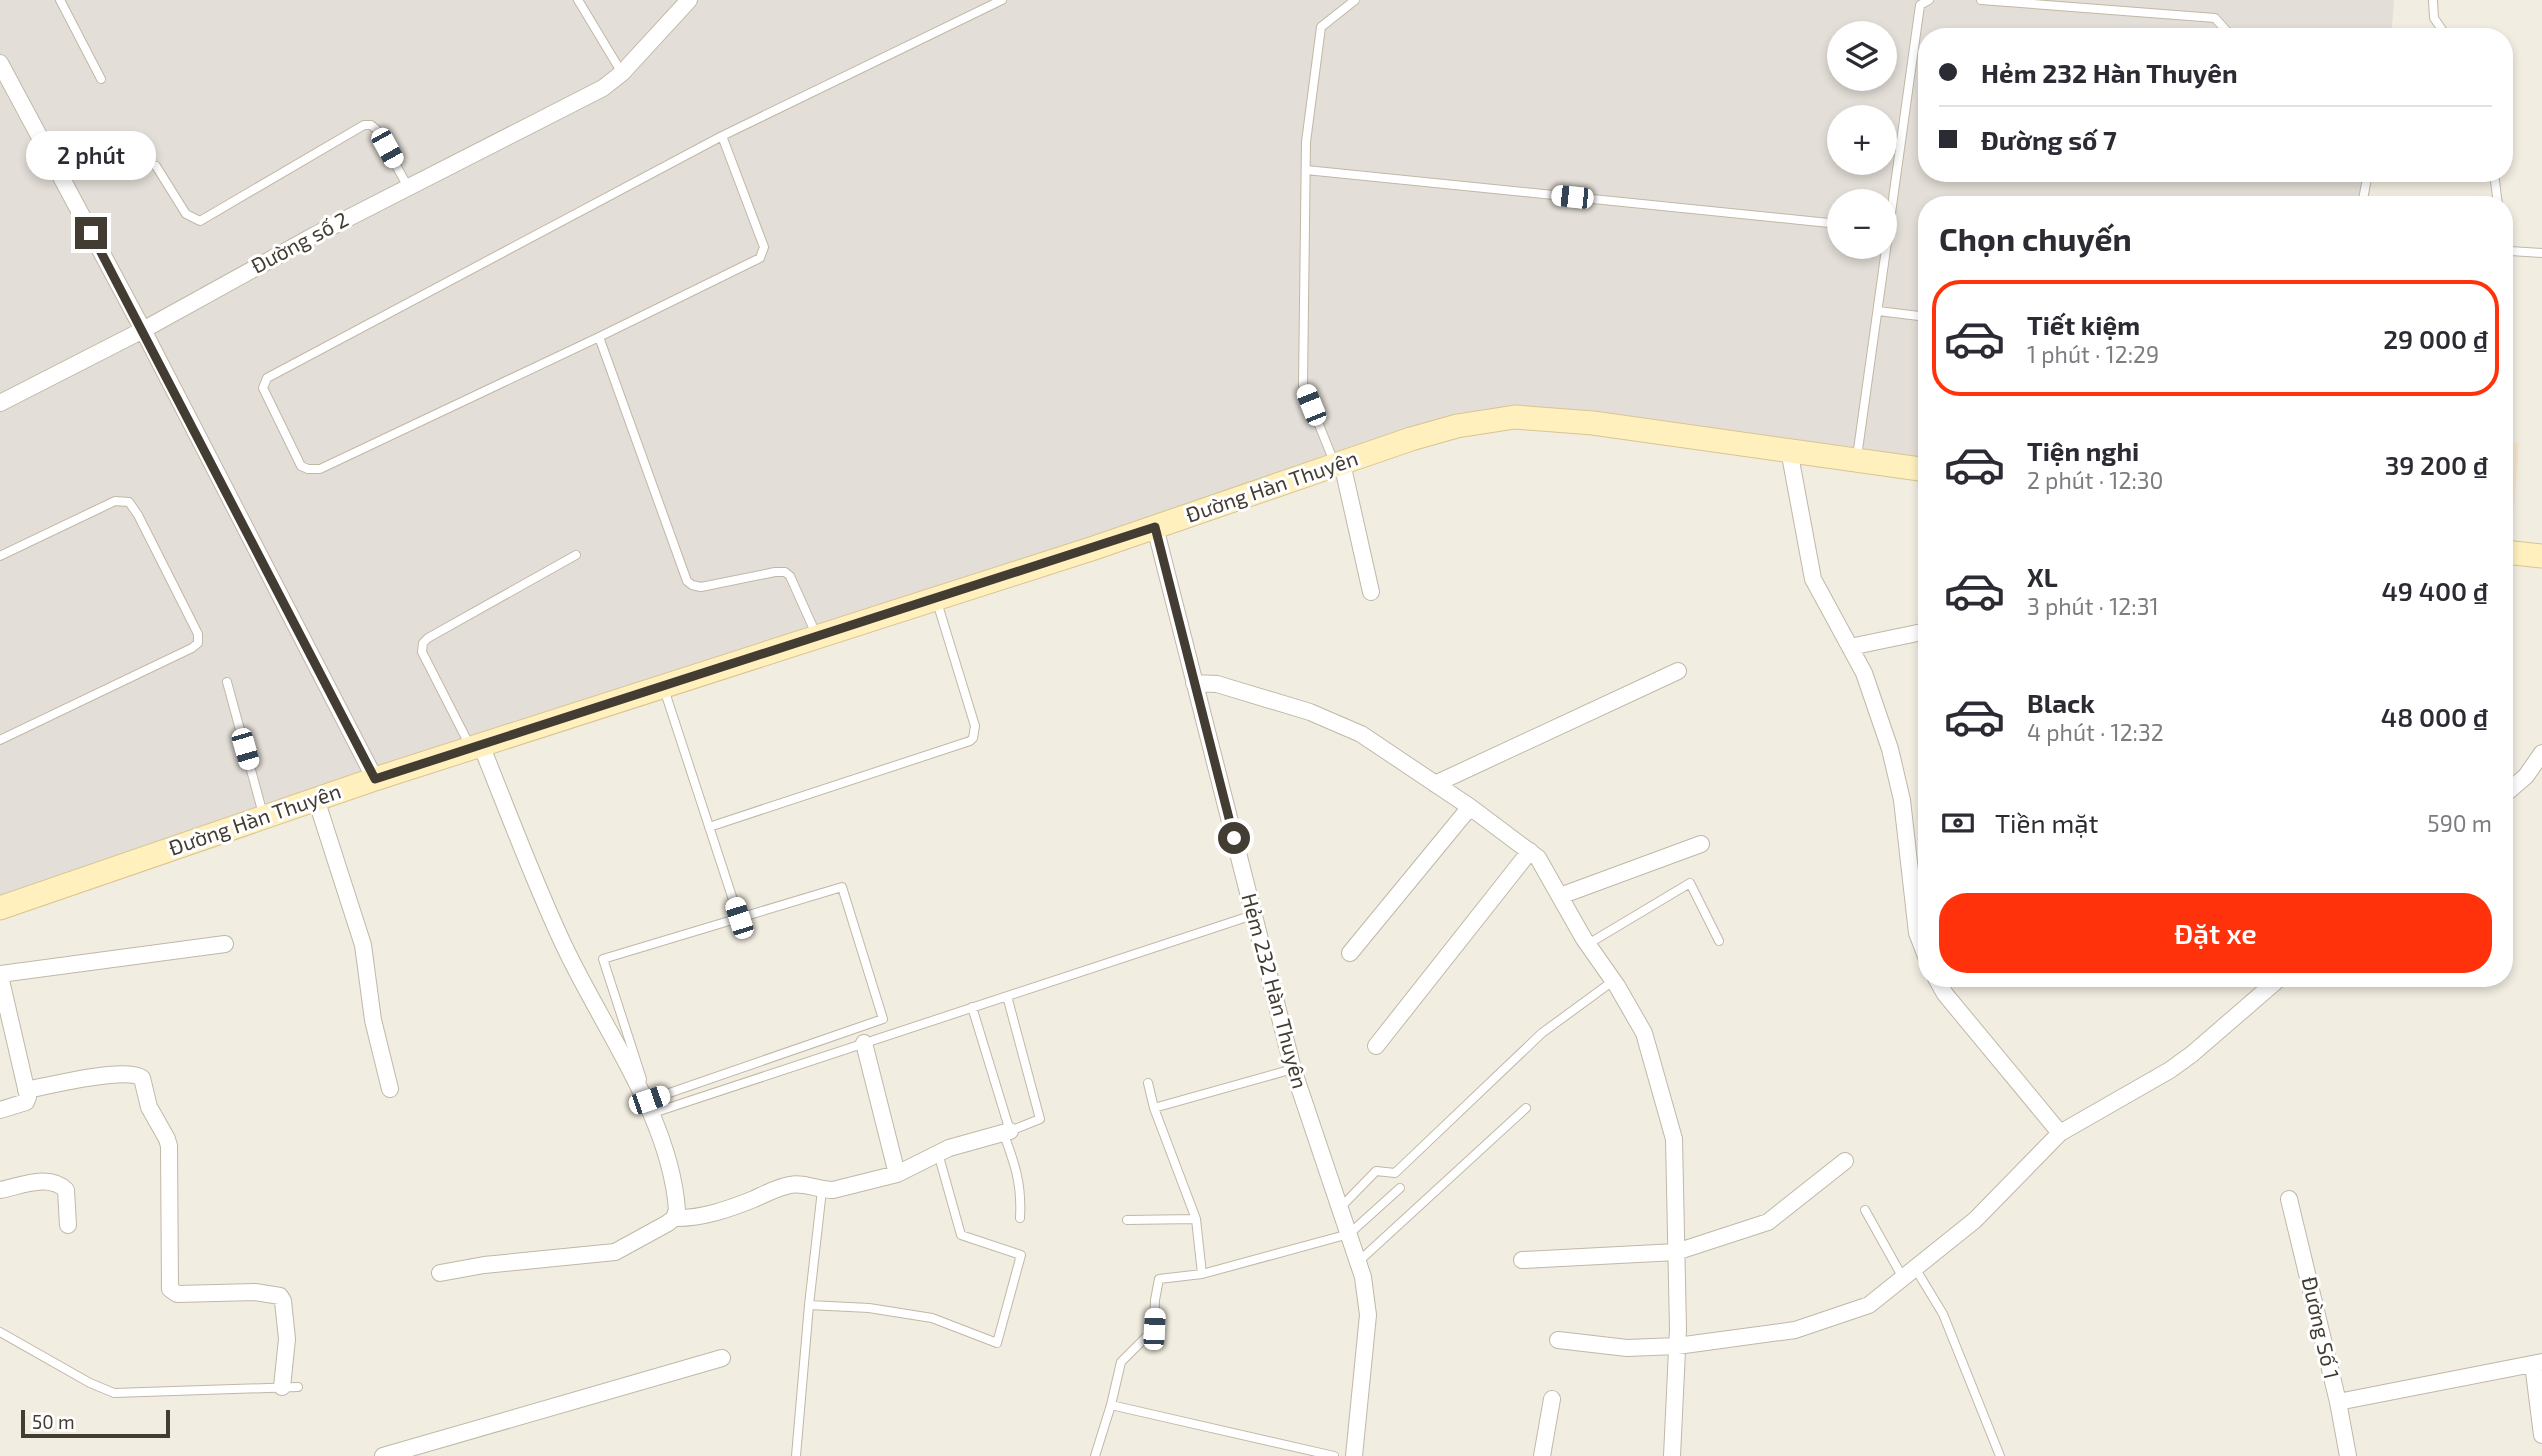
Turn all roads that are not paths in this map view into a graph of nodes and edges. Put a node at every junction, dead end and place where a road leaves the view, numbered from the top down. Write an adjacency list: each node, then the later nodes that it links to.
1 (60, 0): 13 (lane)
2 (578, 0): 12 (lane)
3 (689, 0): 12 (street, Đường số 2)
4 (1002, 0): 14 (lane)
5 (1355, 0): 16 (lane)
6 (1929, 0): 18 (lane)
7 (1981, 0): 9 (lane)
8 (2433, 0): 10 (lane)
9 (2224, 28)
10 (2441, 28)
11 (0, 63): 25 (street)
12 (622, 73): 17 (street, Đường số 2)
13 (102, 79)
14 (722, 136): 26 (lane); 26 (lane)
15 (156, 166): 17 (lane)
16 (1306, 170): 19 (lane); 30 (lane)
17 (408, 187): 25 (street, Đường số 2)
18 (1893, 189)
19 (1827, 222)
20 (2513, 251): 21 (lane)
21 (2542, 253)
22 (1884, 259): 23 (lane)
23 (1878, 311): 24 (lane); 29 (lane)
24 (1918, 316)
25 (143, 330): 27 (street, Đường số 2); 49 (street)
26 (600, 337): 40 (lane)
27 (0, 403)
28 (1789, 450): 29 (street, Đường Hàn Thuyên); 30 (street, Đường Hàn Thuyên); 41 (street)
29 (1857, 459): 31 (street, Đường Hàn Thuyên)
30 (1338, 464): 32 (street, Đường Hàn Thuyên); 37 (street)
31 (1918, 469)
32 (1155, 527): 38 (street, Đường Hàn Thuyên); 44 (street, Hẻm 232 Hàn Thuyên)
33 (2513, 553): 36 (street)
34 (576, 555): 47 (lane)
35 (0, 556): 46 (lane)
36 (2542, 556)
37 (1371, 592)
38 (936, 599): 40 (street, Đường Hàn Thuyên); 55 (lane)
39 (1918, 633): 41 (street)
40 (818, 637): 45 (street, Đường Hàn Thuyên)
41 (1850, 647): 62 (street)
42 (1678, 671): 50 (street)
43 (227, 681): 54 (lane)
44 (1194, 683): 50 (street); 60 (street, Hẻm 232 Hàn Thuyên)
45 (663, 686): 47 (street, Đường Hàn Thuyên); 55 (lane)
46 (0, 740)
47 (476, 746): 49 (street, Đường Hàn Thuyên); 82 (street)
48 (2542, 753): 51 (street)
49 (375, 779): 52 (street, Đường Hàn Thuyên)
50 (1434, 783): 53 (street)
51 (2513, 787)
52 (316, 799): 54 (street, Đường Hàn Thuyên); 77 (street)
53 (1470, 807): 57 (street); 66 (street)
54 (264, 817): 59 (street, Đường Hàn Thuyên)
55 (709, 827): 61 (lane)
56 (1701, 844): 58 (street)
57 (1530, 851): 58 (street); 74 (street)
58 (1560, 896): 65 (street)
59 (0, 908)
60 (1254, 915): 71 (lane); 75 (street, Hẻm 232 Hàn Thuyên)
61 (739, 918): 61 (lane)
62 (1918, 936)
63 (1719, 941): 65 (lane)
64 (225, 944): 67 (street)
65 (1588, 944): 68 (street)
66 (1350, 953)
67 (0, 975): 78 (street)
68 (1613, 981): 93 (lane); 101 (street)
69 (1941, 987): 85 (street)
70 (2270, 987): 85 (street)
71 (1007, 996): 72 (lane); 84 (lane)
72 (972, 1007): 73 (lane); 84 (lane)
73 (864, 1043): 82 (lane); 88 (street)
74 (1376, 1046)
75 (1293, 1069): 79 (lane); 93 (street, Hẻm 232 Hàn Thuyên)
76 (1148, 1083): 79 (lane)
77 (390, 1089)
78 (24, 1098): 81 (street); 83 (street); 113 (street)
79 (1154, 1108): 97 (lane)
80 (1525, 1108): 103 (lane)
81 (0, 1110)
82 (650, 1114): 95 (street)
83 (0, 1120)
84 (1006, 1131): 86 (street); 96 (lane)
85 (2060, 1133): 105 (street)
86 (938, 1153): 88 (street); 107 (lane)
87 (1845, 1161): 101 (street)
88 (897, 1174): 91 (street)
89 (1400, 1188): 100 (lane)
90 (0, 1190): 99 (street)
91 (822, 1190): 95 (street); 107 (lane)
92 (2289, 1199): 115 (street, Đường Số 1)
93 (1340, 1208): 100 (street, Hẻm 232 Hàn Thuyên)
94 (1865, 1210): 105 (lane)
95 (674, 1218): 104 (street)
96 (1020, 1218)
97 (1196, 1219): 98 (lane); 106 (lane)
98 (1127, 1220)
99 (68, 1225)
100 (1349, 1234): 103 (street, Hẻm 232 Hàn Thuyên); 106 (lane)
101 (1676, 1252): 102 (street); 110 (street)
102 (1522, 1259)
103 (1358, 1262): 122 (street, Hẻm 232 Hàn Thuyên)
104 (440, 1273)
105 (1909, 1273): 110 (street); 125 (lane)
106 (1202, 1274): 116 (lane)
107 (809, 1306): 119 (lane)
108 (0, 1332): 113 (lane)
109 (1558, 1340): 110 (street)
110 (1677, 1346): 124 (street)
111 (722, 1359): 118 (street)
112 (2537, 1363): 115 (street); 117 (street)
113 (290, 1387)
114 (1552, 1399): 123 (street)
115 (2338, 1402): 126 (street, Đường Số 1)
116 (1111, 1405): 120 (lane); 121 (lane)
117 (2542, 1435)
118 (383, 1456)
119 (796, 1456)
120 (1095, 1456)
121 (1334, 1456)
122 (1354, 1456)
123 (1542, 1456)
124 (1672, 1456)
125 (2000, 1456)
126 (2348, 1456)

